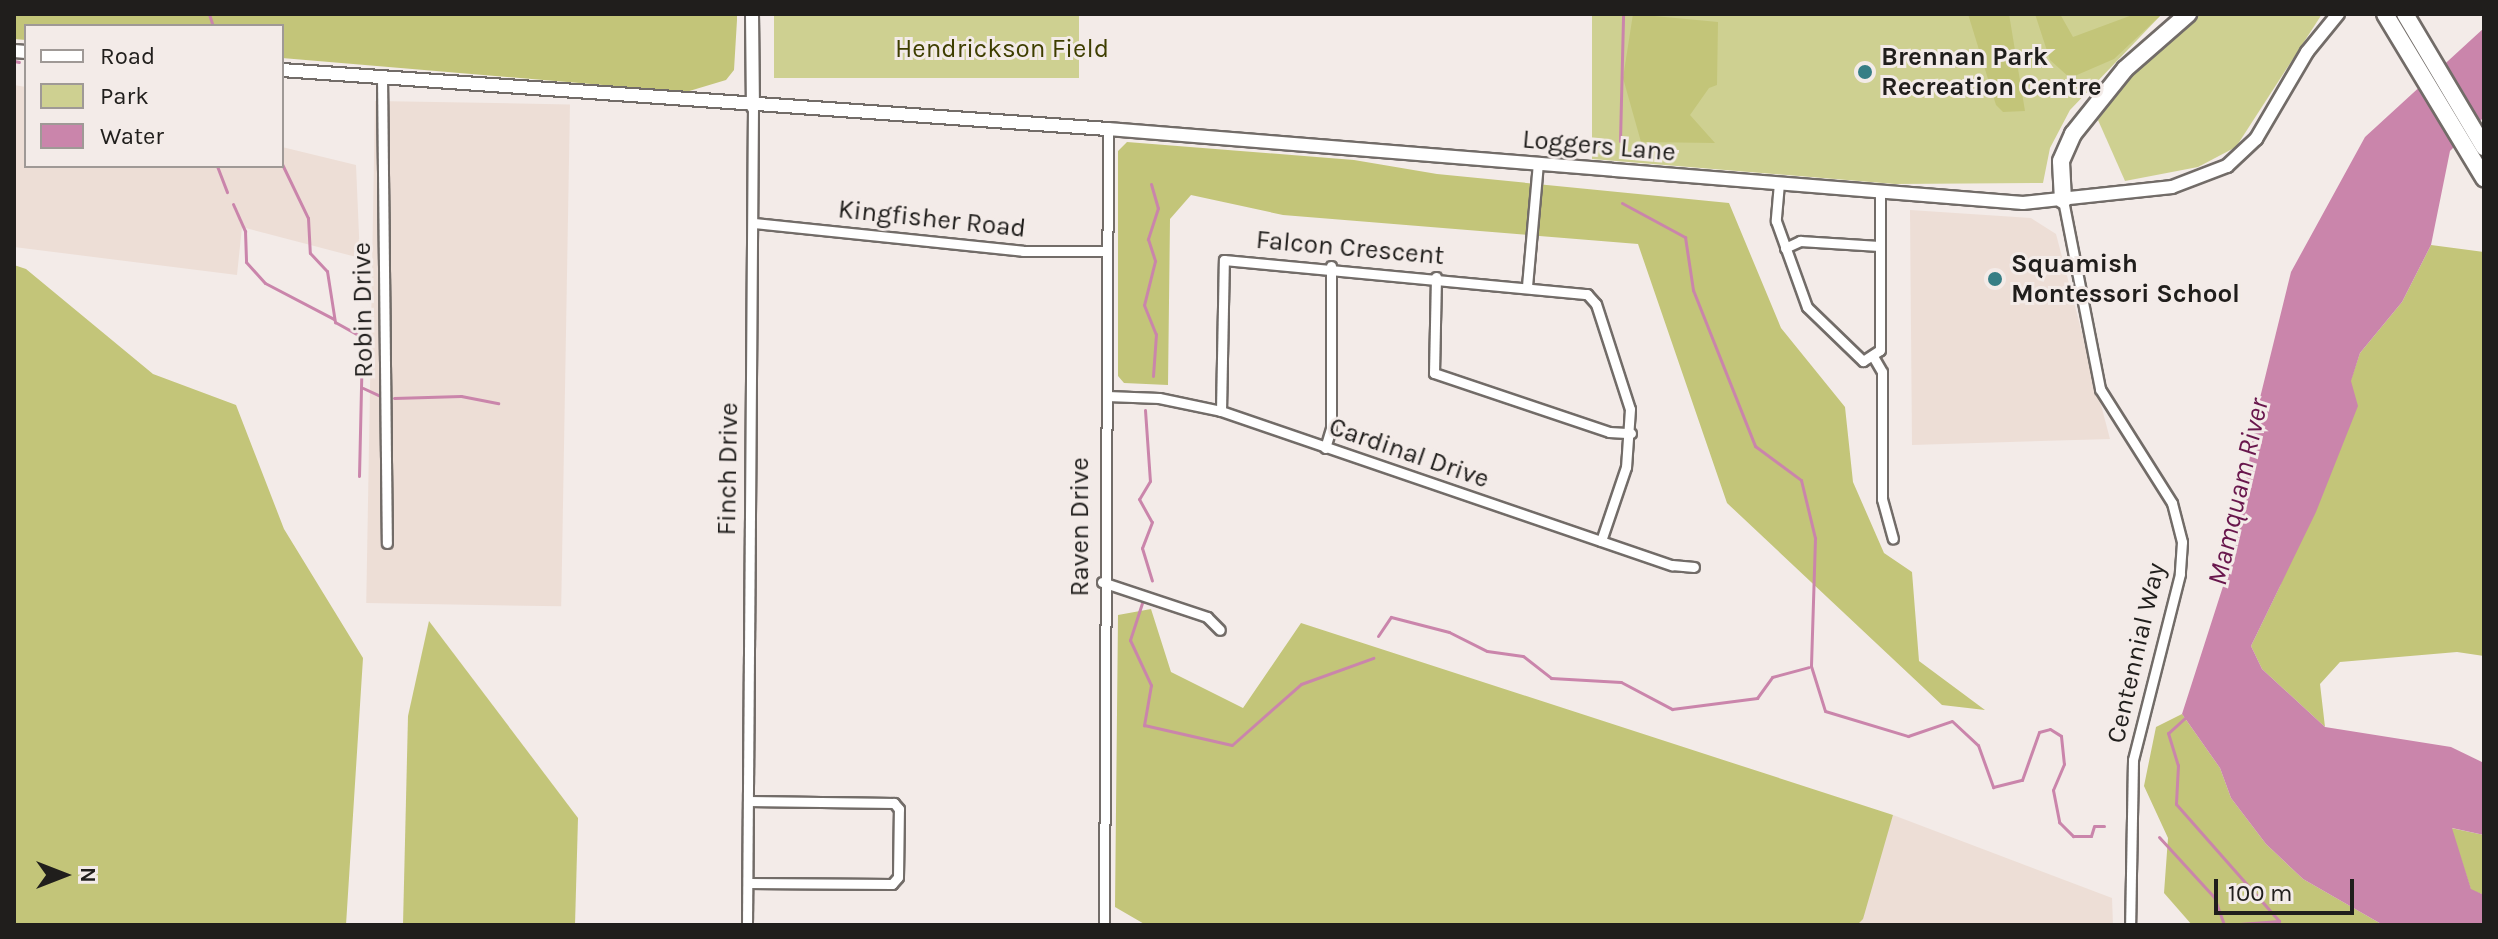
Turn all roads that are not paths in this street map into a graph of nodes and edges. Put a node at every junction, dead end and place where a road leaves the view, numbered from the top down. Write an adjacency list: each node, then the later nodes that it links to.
1 (752, 14): 8 (street, Finch Drive)
2 (2188, 14): 15 (highway)
3 (2338, 14): 15 (street)
4 (2385, 14): 12 (highway)
5 (2405, 14): 10 (highway)
6 (284, 70): 7 (street, Loggers Lane)
7 (382, 77): 8 (street, Loggers Lane); 30 (street, Robin Drive)
8 (753, 107): 9 (street, Loggers Lane); 16 (street, Finch Drive)
9 (1108, 129): 11 (street, Loggers Lane); 19 (street, Raven Drive)
10 (2484, 147)
11 (1538, 163): 13 (street, Loggers Lane); 22 (street)
12 (2480, 172)
13 (1779, 183): 14 (street, Loggers Lane); 18 (street)
14 (1880, 192): 15 (street, Loggers Lane); 17 (street)
15 (2063, 200): 38 (street, Centennial Way)
16 (754, 223): 19 (street, Kingfisher Road); 34 (street, Finch Drive)
17 (1879, 246): 18 (street); 23 (street)
18 (1785, 248): 23 (street)
19 (1107, 251): 24 (street, Raven Drive)
20 (1331, 266): 21 (street, Falcon Crescent); 25 (street, Falcon Crescent); 27 (street)
21 (1436, 277): 22 (street, Falcon Crescent); 26 (street)
22 (1527, 286): 26 (street, Falcon Crescent)
23 (1874, 358): 28 (street)
24 (1107, 396): 25 (street, Cardinal Drive); 32 (street, Raven Drive)
25 (1221, 411): 27 (street, Cardinal Drive)
26 (1631, 433): 29 (street)
27 (1325, 448): 29 (street, Cardinal Drive)
28 (1893, 539)
29 (1601, 541): 31 (street, Cardinal Drive)
30 (387, 543)
31 (1694, 567)
32 (1102, 582): 33 (street); 37 (street, Raven Drive)
33 (1220, 630)
34 (748, 801): 35 (street, Finch Drive); 35 (street)
35 (748, 883): 36 (street, Finch Drive)
36 (747, 925)
37 (1104, 925)
38 (2130, 925)

